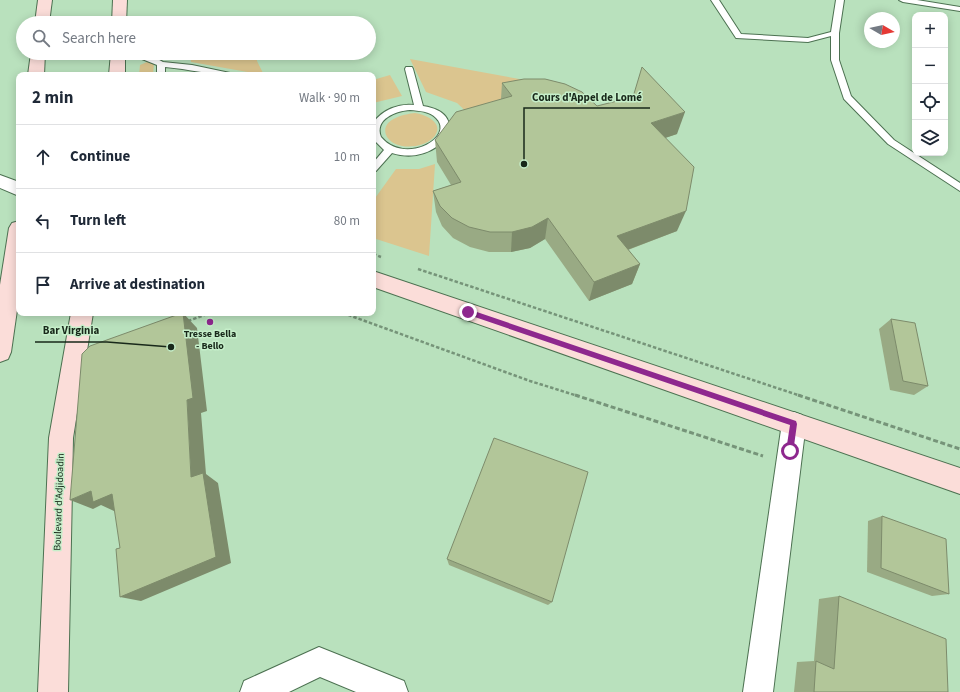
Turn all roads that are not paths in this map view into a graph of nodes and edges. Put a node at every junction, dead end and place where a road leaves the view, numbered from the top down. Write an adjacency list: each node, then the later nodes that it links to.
1 (45, 0): 7 (main road)
2 (120, 0): 8 (main road)
3 (715, 0): 9 (lane)
4 (840, 0): 9 (lane)
5 (903, 0): 6 (lane)
6 (960, 9)
7 (43, 16)
8 (119, 16)
9 (835, 32): 28 (lane)
10 (37, 60): 15 (main road)
11 (118, 60): 16 (main road)
12 (152, 60): 13 (lane)
13 (161, 64): 17 (lane); 18 (lane)
14 (409, 69): 19 (lane)
15 (36, 72)
16 (117, 72)
17 (161, 72)
18 (216, 72)
19 (419, 107): 21 (lane); 24 (lane)
20 (376, 112): 21 (lane)
21 (386, 114): 22 (lane)
22 (376, 124)
23 (376, 136): 24 (lane)
24 (386, 148): 25 (lane); 26 (lane)
25 (376, 150)
26 (376, 164)
27 (0, 181): 29 (street)
28 (960, 188)
29 (16, 189)
30 (16, 247): 33 (main road)
31 (376, 280): 34 (main road)
32 (81, 316): 36 (main road, Boulevard d'Adjidoadin)
33 (0, 346)
34 (794, 424): 35 (main road); 39 (street)
35 (960, 481)
36 (53, 692)
37 (255, 692): 38 (street)
38 (393, 692)
39 (758, 692)

